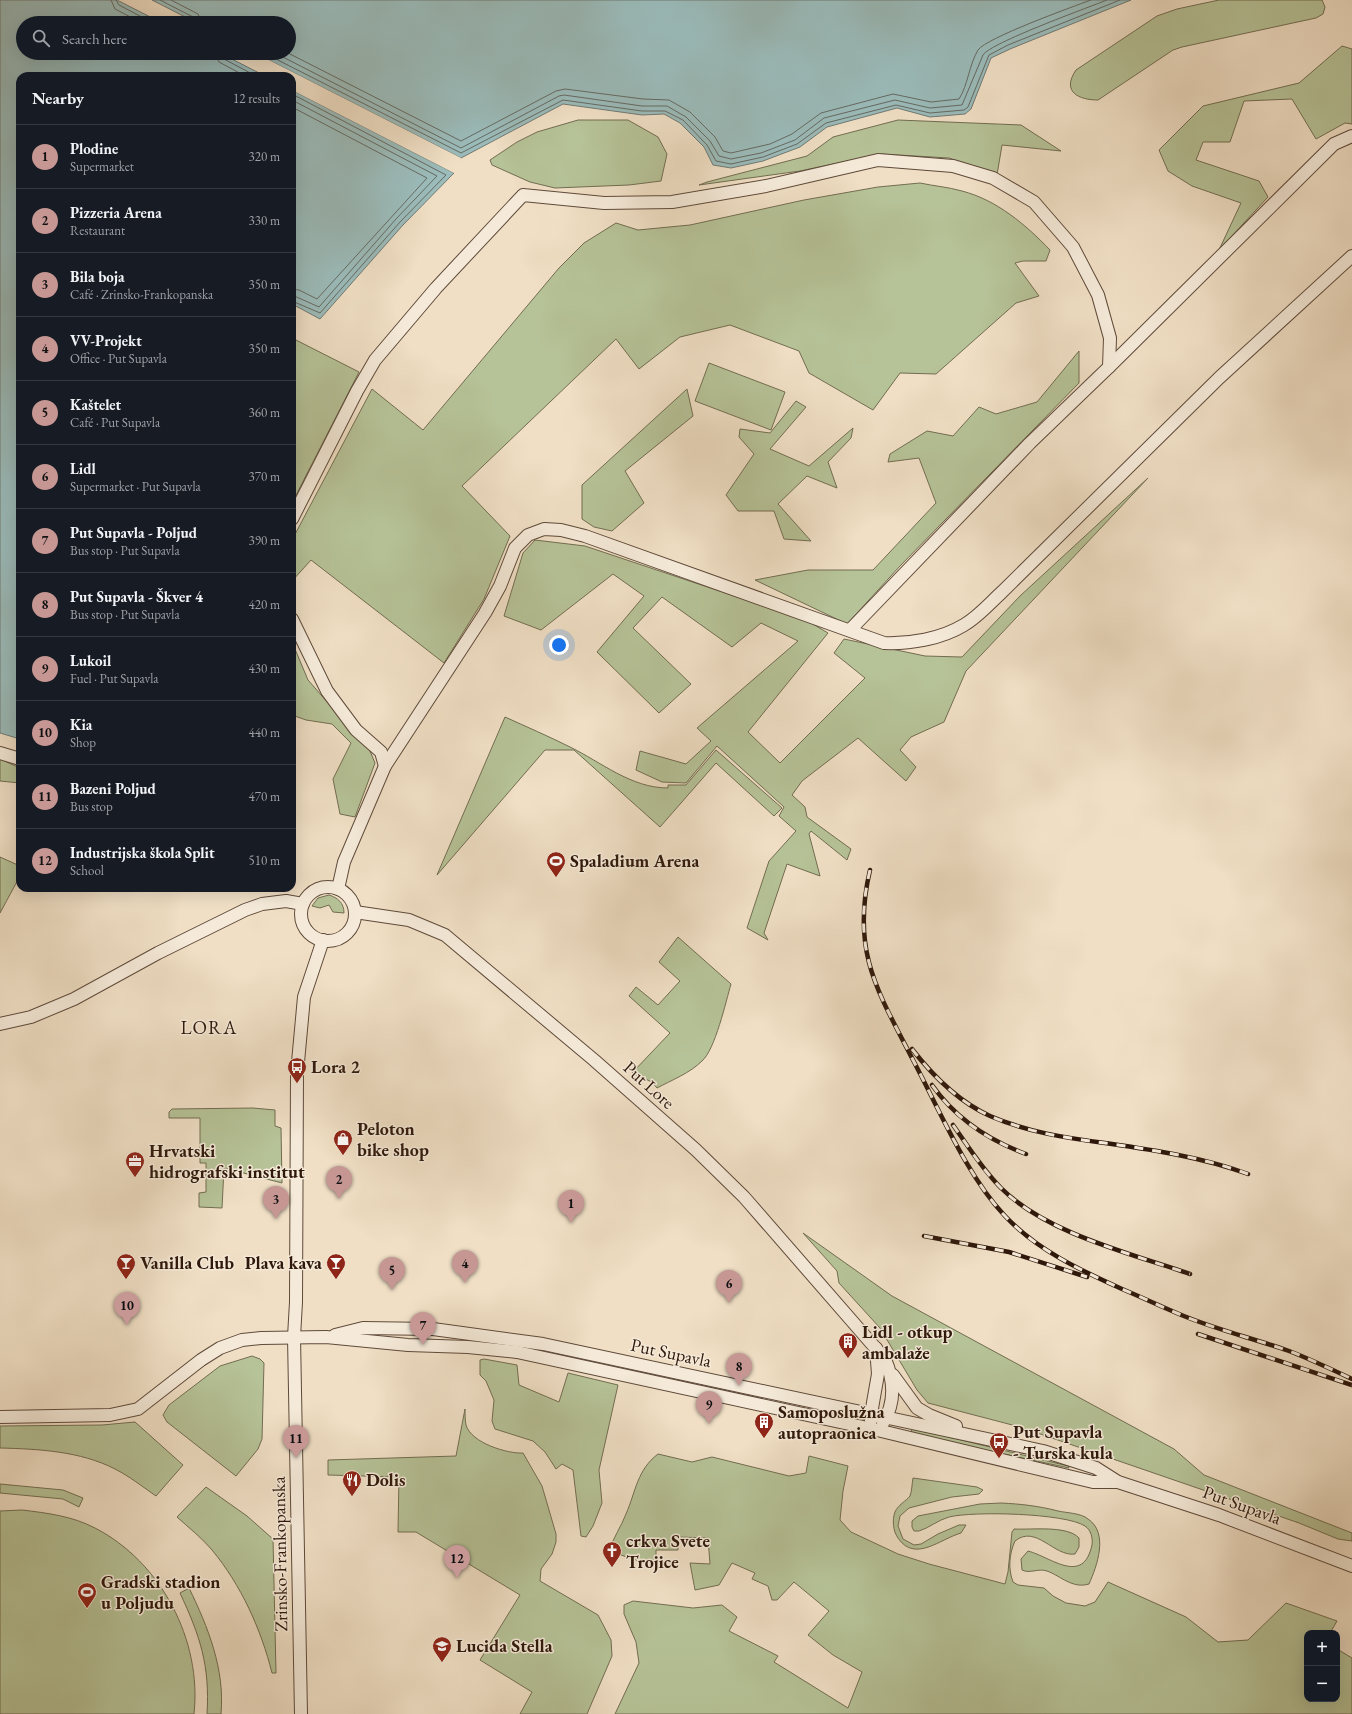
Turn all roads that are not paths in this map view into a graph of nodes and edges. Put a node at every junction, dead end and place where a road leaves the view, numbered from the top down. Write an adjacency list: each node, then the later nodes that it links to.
1 (1352, 136): 3 (street)
2 (1352, 256): 6 (street)
3 (1109, 367): 4 (street); 6 (street)
4 (296, 511)
5 (296, 627): 9 (street)
6 (850, 630): 9 (street)
7 (0, 753): 8 (street)
8 (16, 758)
9 (385, 766): 10 (street)
10 (338, 889): 11 (street); 12 (street)
11 (303, 904): 13 (street); 14 (street)
12 (355, 912): 13 (street); 17 (street, Put Lore)
13 (323, 940): 15 (street, Zrinsko-Frankopanska)
14 (0, 1024)
15 (294, 1337): 16 (street, Put Supavla); 20 (street, Put Supavla); 26 (street, Zrinsko-Frankopanska)
16 (326, 1337): 19 (street, Put Supavla); 22 (street, Put Supavla)
17 (876, 1347): 18 (street, Put Lore); 19 (street)
18 (890, 1371): 21 (street, Put Lore); 23 (street)
19 (871, 1414): 21 (street, Put Supavla); 22 (street)
20 (0, 1417)
21 (887, 1417): 22 (street, Put Lore); 23 (street, Put Supavla)
22 (877, 1430): 24 (street, Put Supavla)
23 (973, 1435): 24 (street, Put Supavla)
24 (1118, 1482): 25 (street, Put Supavla)
25 (1352, 1566)
26 (301, 1714)

